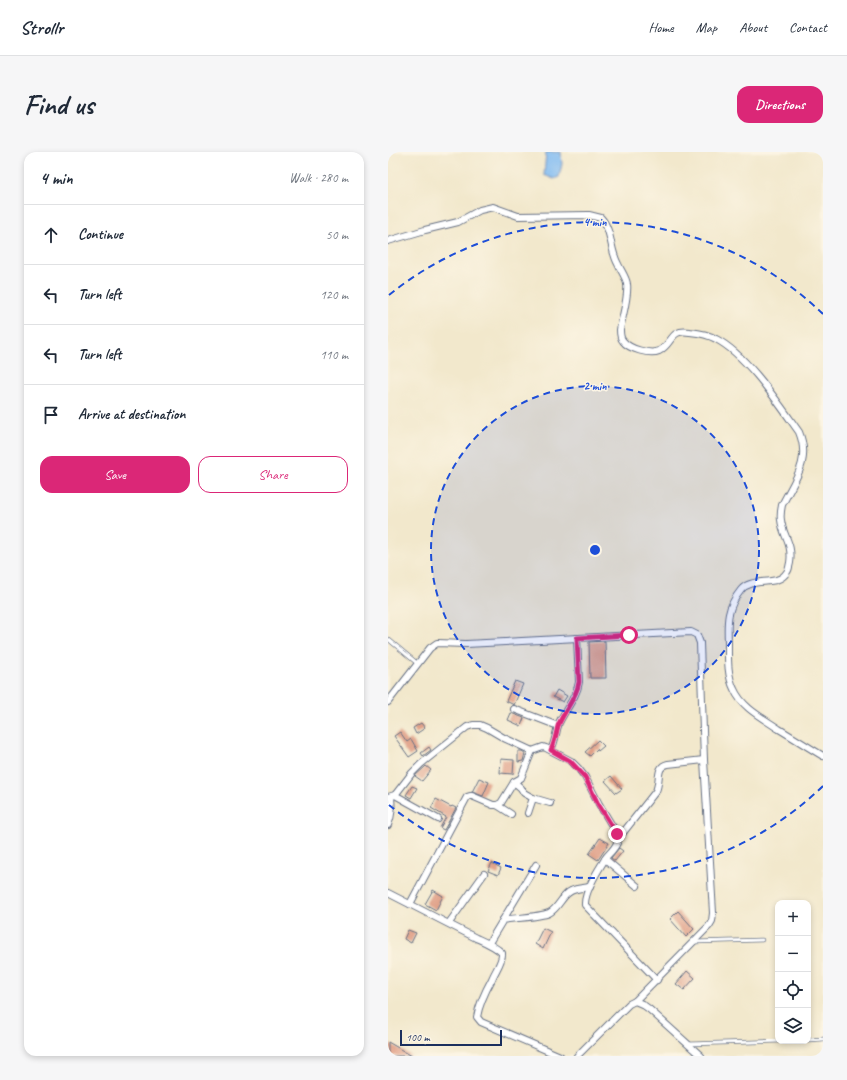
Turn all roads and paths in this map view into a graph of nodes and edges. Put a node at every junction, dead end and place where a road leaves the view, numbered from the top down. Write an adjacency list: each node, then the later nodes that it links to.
1 (388, 241): 10 (street)
2 (577, 638): 4 (street); 7 (street); 11 (street)
3 (388, 639): 4 (lane)
4 (418, 664): 5 (street)
5 (388, 702)
6 (514, 709): 7 (street)
7 (558, 726): 8 (street)
8 (551, 750): 9 (street); 21 (street)
9 (532, 751): 12 (street); 13 (street)
10 (823, 756)
11 (704, 760): 21 (street); 32 (street)
12 (514, 782): 14 (street); 16 (street)
13 (391, 796): 19 (street); 20 (street)
14 (533, 798): 15 (street); 17 (street)
15 (550, 803)
16 (497, 806): 18 (street); 28 (street)
17 (528, 813)
18 (511, 814)
19 (438, 819)
20 (388, 825)
21 (618, 839): 22 (street)
22 (605, 859): 25 (street); 26 (street)
23 (536, 865): 29 (street)
24 (484, 874): 30 (street)
25 (637, 886)
26 (590, 887): 29 (street); 34 (street)
27 (388, 893): 28 (street)
28 (410, 904): 30 (street)
29 (503, 920): 33 (street)
30 (449, 923): 33 (street)
31 (762, 940): 32 (lane)
32 (694, 942): 34 (street)
33 (489, 943): 40 (street)
34 (657, 980): 35 (street)
35 (635, 1001): 39 (street); 41 (street)
36 (823, 1039): 37 (lane)
37 (811, 1040)
38 (775, 1041): 39 (lane)
39 (687, 1044): 42 (street)
40 (560, 1056)
41 (577, 1056)
42 (701, 1056)

